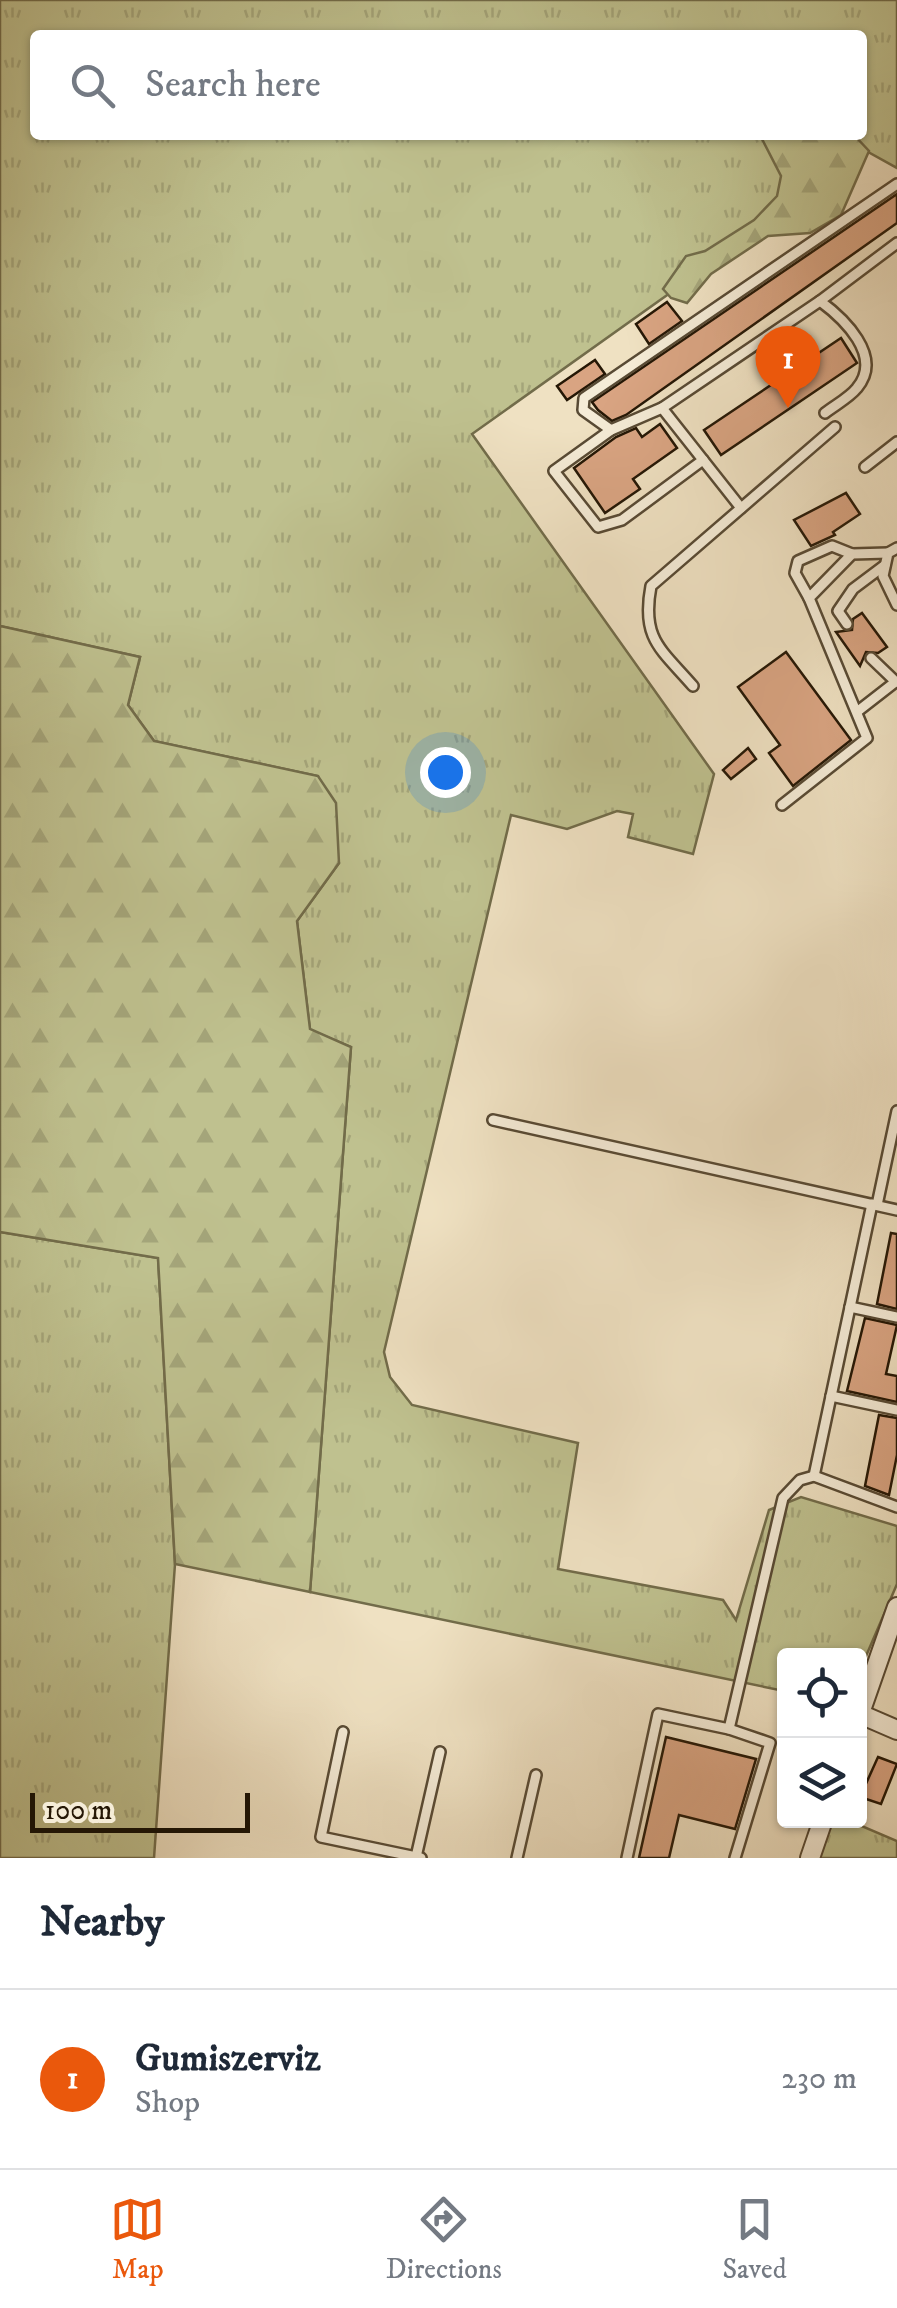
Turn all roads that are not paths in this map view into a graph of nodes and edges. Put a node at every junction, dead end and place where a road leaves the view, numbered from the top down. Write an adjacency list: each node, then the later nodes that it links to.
1 (897, 184): 7 (lane)
2 (897, 243): 3 (lane)
3 (820, 301): 4 (lane); 5 (lane)
4 (662, 408): 7 (lane); 9 (lane)
5 (825, 413)
6 (835, 427): 11 (lane)
7 (610, 430): 9 (lane)
8 (897, 442): 10 (lane)
9 (703, 460): 11 (lane)
10 (865, 467)
11 (741, 508): 20 (lane)
12 (893, 550): 13 (lane); 14 (lane)
13 (852, 554): 15 (lane); 15 (lane)
14 (885, 565): 16 (lane); 17 (lane)
15 (809, 598): 21 (lane)
16 (897, 604)
17 (847, 624)
18 (871, 658): 19 (lane)
19 (895, 682): 21 (lane)
20 (693, 686)
21 (858, 710): 22 (lane)
22 (782, 804)
23 (897, 1111): 25 (lane)
24 (493, 1120): 25 (lane)
25 (874, 1205): 26 (lane); 27 (lane)
26 (897, 1210)
27 (850, 1307): 28 (lane); 29 (lane)
28 (897, 1317)
29 (831, 1396): 30 (lane); 31 (lane)
30 (897, 1410)
31 (814, 1476): 32 (lane); 36 (lane)
32 (897, 1507)
33 (897, 1607): 34 (street)
34 (867, 1694)
35 (867, 1717): 37 (street)
36 (729, 1729): 44 (lane); 45 (lane)
37 (897, 1730)
38 (342, 1732): 42 (lane)
39 (440, 1752): 42 (lane)
40 (536, 1775): 43 (lane)
41 (820, 1828): 46 (street)
42 (418, 1857)
43 (518, 1858)
44 (627, 1858)
45 (735, 1858)
46 (810, 1858)

